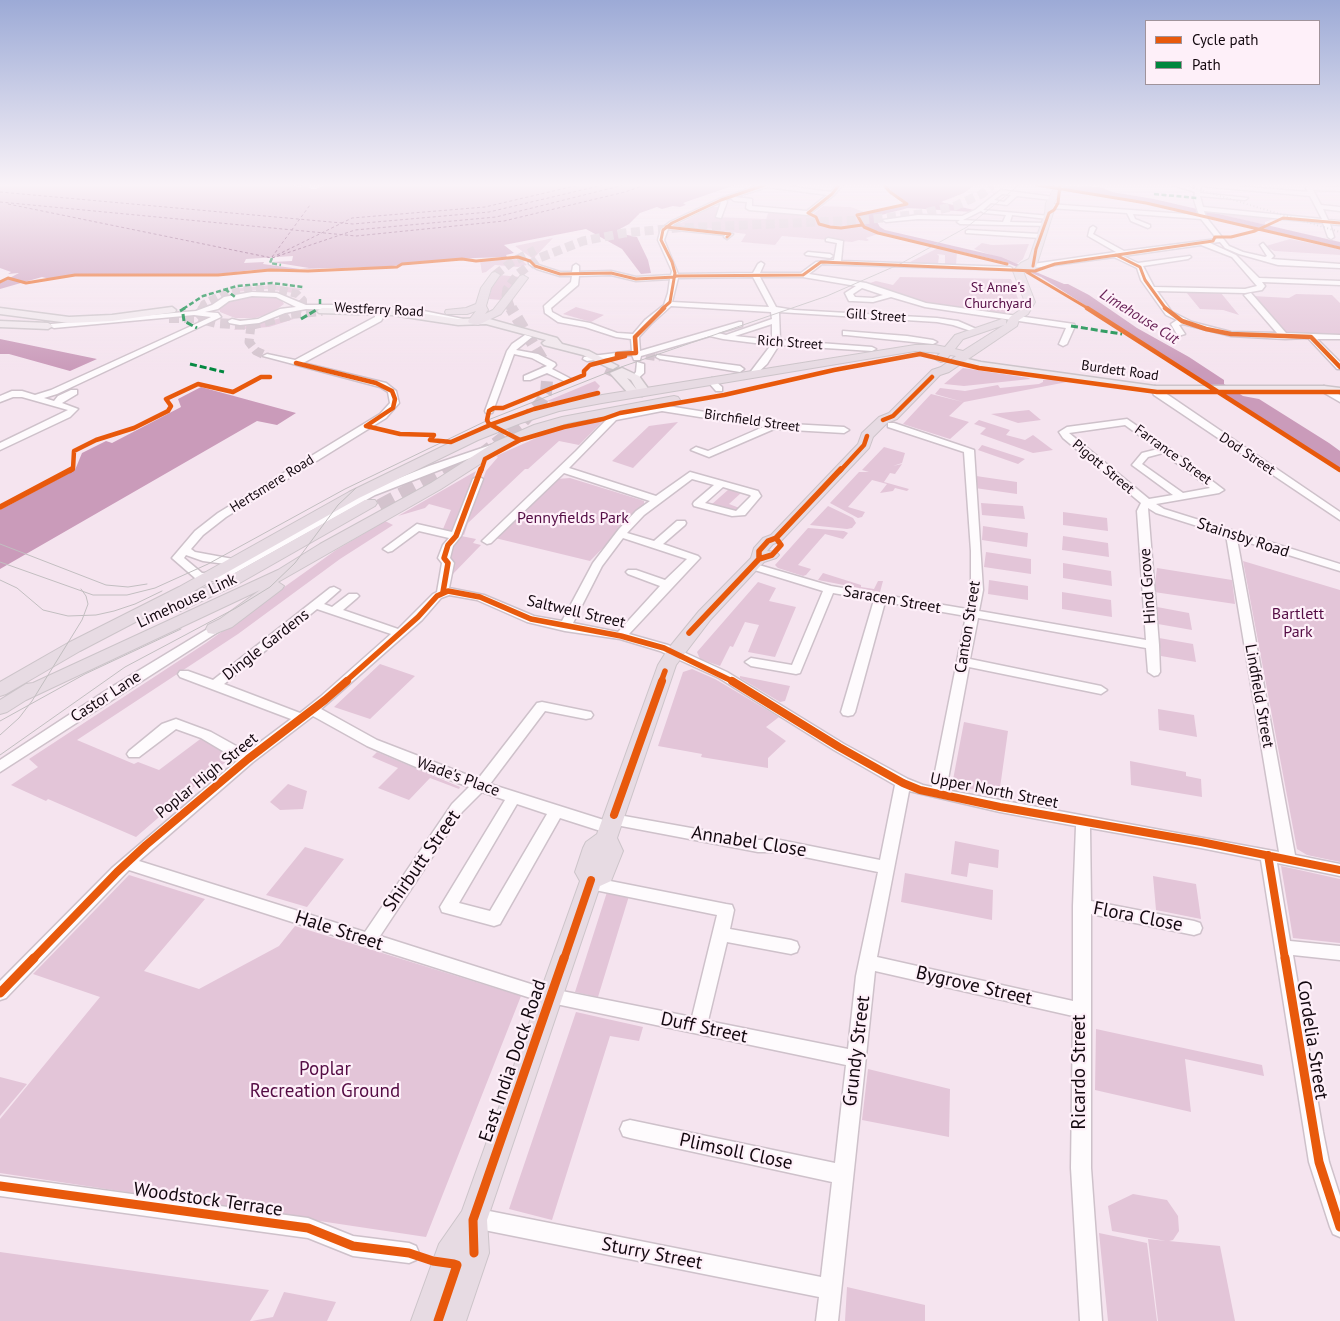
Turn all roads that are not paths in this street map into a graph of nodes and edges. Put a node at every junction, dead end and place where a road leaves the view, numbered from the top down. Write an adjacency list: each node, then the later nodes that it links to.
1 (664, 247): 26 (street)
2 (839, 247): 12 (street)
3 (1035, 247): 20 (highway)
4 (1109, 247): 11 (street)
5 (1174, 247): 9 (street)
6 (1211, 247): 29 (street)
7 (1228, 247): 13 (street)
8 (1264, 247): 13 (street)
9 (1166, 248): 11 (street); 17 (street)
10 (808, 254): 12 (street)
11 (1120, 255): 17 (street); 20 (street)
12 (837, 260): 16 (street); 25 (street)
13 (1266, 260): 18 (street)
14 (531, 263): 21 (street)
15 (761, 264): 24 (street)
16 (884, 264): 19 (street); 22 (street)
17 (1138, 265): 32 (street)
18 (1340, 266)
19 (954, 267): 20 (street); 28 (street)
20 (1026, 267): 49 (highway)
21 (576, 270): 26 (street); 63 (street)
22 (870, 271)
23 (495, 275): 38 (highway)
24 (756, 275): 25 (street); 26 (street); 40 (street)
25 (803, 275): 31 (street)
26 (675, 276): 37 (street)
27 (523, 278): 50 (highway)
28 (950, 278)
29 (1257, 280): 30 (street); 33 (street)
30 (1340, 284)
31 (862, 285): 34 (street); 35 (street)
32 (1151, 289): 33 (street); 53 (street)
33 (1247, 293): 66 (street)
34 (890, 295): 35 (street); 49 (street)
35 (873, 300): 48 (street)
36 (289, 302): 39 (street, Westferry Road); 42 (street); 45 (street, Westferry Road)
37 (669, 304): 40 (street, Gill Street); 63 (street)
38 (482, 306): 47 (highway); 52 (highway)
39 (306, 307): 42 (street, Westferry Road); 47 (street, Westferry Road)
40 (774, 310): 48 (street, Gill Street); 51 (street)
41 (0, 311): 44 (main road)
42 (280, 312): 55 (street, Westferry Road)
43 (378, 312): 47 (main road, Westferry Road); 52 (main road, Westferry Road); 82 (street)
44 (12, 313): 54 (main road); 56 (main road)
45 (216, 313): 54 (street); 55 (street); 83 (street, Westferry Road)
46 (171, 314): 54 (main road)
47 (451, 314): 52 (main road, Westferry Road)
48 (876, 315): 58 (street, Gill Street)
49 (1015, 318): 58 (highway); 72 (street); 77 (highway)
50 (496, 319): 52 (highway); 71 (main road, Westferry Road)
51 (776, 320): 64 (street); 70 (street)
52 (473, 321): 62 (main road, Westferry Road)
53 (1182, 321): 61 (street); 66 (street)
54 (52, 322): 56 (main road)
55 (232, 322): 88 (street)
56 (0, 324)
57 (738, 324): 59 (street)
58 (977, 331): 65 (highway)
59 (709, 333): 64 (street, Rich Street); 85 (street)
60 (846, 333): 69 (street)
61 (1181, 334)
62 (528, 337): 71 (main road, Westferry Road); 75 (street)
63 (635, 337): 85 (street)
64 (723, 337): 70 (street, Rich Street)
65 (960, 337): 69 (highway); 77 (highway, East India Dock Road)
66 (1285, 337): 67 (street)
67 (1311, 337): 68 (street); 84 (street)
68 (1340, 337)
69 (933, 342): 73 (highway)
70 (775, 343): 74 (street, Rich Street); 81 (street)
71 (556, 344): 79 (main road, Westferry Road)
72 (1063, 344)
73 (915, 348): 77 (highway); 86 (highway)
74 (872, 349)
75 (511, 351): 87 (street); 104 (street)
76 (624, 354): 79 (street); 79 (street); 85 (street)
77 (954, 355): 94 (highway); 96 (main road, Burdett Road); 106 (highway, East India Dock Road)
78 (267, 356): 82 (street)
79 (586, 356): 85 (main road, Westferry Road)
80 (660, 357): 89 (street)
81 (764, 362): 86 (street); 90 (street)
82 (296, 363): 130 (street, Hertsmere Road)
83 (110, 367): 88 (street); 99 (street, Westferry Road)
84 (1340, 367)
85 (631, 369): 93 (main road, Westferry Road); 93 (main road, Westferry Road); 94 (highway); 94 (highway); 101 (highway); 105 (highway)
86 (782, 369): 90 (highway)
87 (547, 370): 91 (street); 92 (street)
88 (120, 371): 103 (street)
89 (738, 373): 90 (highway); 94 (highway)
90 (753, 374)
91 (527, 378)
92 (569, 380)
93 (626, 385): 101 (main road)
94 (716, 386): 105 (highway)
95 (1340, 386): 97 (main road, Burdett Road)
96 (1156, 389): 97 (main road, Burdett Road); 121 (street, Dod Street)
97 (1324, 389): 98 (main road, Burdett Road); 102 (street)
98 (1340, 391)
99 (37, 397): 100 (street); 103 (street)
100 (0, 399)
101 (602, 399): 110 (highway)
102 (1340, 399)
103 (57, 403): 111 (street)
104 (489, 411)
105 (612, 413): 108 (street, Birchfield Street); 112 (highway); 115 (street)
106 (892, 420): 132 (highway, East India Dock Road); 144 (street, Canton Street)
107 (1128, 422): 114 (street, Farrance Street); 120 (street, Pigott Street)
108 (773, 426): 109 (street, Birchfield Street); 113 (street)
109 (844, 430)
110 (456, 446): 112 (highway); 131 (highway)
111 (0, 447)
112 (496, 447): 128 (highway); 135 (street, Limehouse Link)
113 (719, 449)
114 (1166, 450): 118 (street); 118 (street, Farrance Street)
115 (562, 469): 119 (street); 126 (street)
116 (478, 479): 125 (street)
117 (721, 484): 117 (street); 119 (street)
118 (1181, 496): 120 (street)
119 (658, 500): 123 (street)
120 (1148, 503): 124 (street, Stainsby Road); 150 (street, Hind Grove)
121 (1340, 517)
122 (681, 523): 127 (street)
123 (621, 534): 127 (street); 146 (street)
124 (1231, 534): 133 (street, Stainsby Road); 175 (street, Lindfield Street)
125 (456, 536): 129 (street); 139 (street)
126 (487, 541)
127 (656, 545): 136 (street)
128 (325, 547): 145 (highway); 147 (highway)
129 (388, 549)
130 (186, 550): 131 (street); 135 (street)
131 (233, 562): 135 (highway)
132 (756, 562): 137 (street, Saracen Street); 151 (highway, East India Dock Road)
133 (1340, 568)
134 (632, 572): 136 (street)
135 (208, 578): 158 (highway)
136 (668, 585): 149 (street)
137 (828, 589): 141 (street, Saracen Street); 152 (street)
138 (334, 590): 142 (street, Dingle Gardens)
139 (443, 592): 146 (street, Saltwell Street); 148 (street, Poplar High Street)
140 (353, 596): 143 (street, Dingle Gardens)
141 (880, 598): 144 (street, Saracen Street); 161 (street)
142 (316, 605): 143 (street, Dingle Gardens); 156 (street, Dingle Gardens)
143 (334, 611): 148 (street, Dingle Gardens)
144 (972, 614): 150 (street, Saracen Street); 153 (street, Canton Street)
145 (182, 620): 147 (highway); 159 (highway)
146 (565, 627): 149 (street, Saltwell Street)
147 (214, 629): 166 (street, Castor Lane)
148 (399, 633): 162 (street, Poplar High Street)
149 (622, 636): 151 (street, Saltwell Street)
150 (1153, 645): 154 (street, Hind Grove)
151 (674, 653): 167 (street, Upper North Street); 173 (highway, East India Dock Road)
152 (751, 662)
153 (963, 662): 157 (street); 169 (street, Canton Street)
154 (1154, 672)
155 (184, 674): 156 (street, Wade's Place)
156 (215, 685): 162 (street, Wade's Place)
157 (1100, 690)
158 (0, 691): 159 (highway, Limehouse Link)
159 (22, 695): 160 (highway)
160 (0, 708)
161 (848, 712)
162 (307, 714): 165 (street, Poplar High Street); 168 (street, Wade's Place)
163 (586, 715): 168 (street, Shirbutt Street)
164 (134, 754): 165 (street)
165 (248, 758): 176 (street, Poplar High Street)
166 (0, 767)
167 (902, 783): 169 (street, Upper North Street); 177 (street, Grundy Street)
168 (481, 785): 170 (street, Wade's Place); 183 (street, Shirbutt Street)
169 (938, 794): 172 (street, Upper North Street)
170 (514, 798): 171 (street, Wade's Place); 171 (street)
171 (556, 812): 173 (street, Wade's Place)
172 (1083, 822): 174 (street, Upper North Street); 180 (street, Ricardo Street)
173 (610, 828): 177 (street, Annabel Close); 179 (highway, East India Dock Road)
174 (1268, 855): 175 (street, Upper North Street); 185 (street, Cordelia Street)
175 (1288, 859): 178 (street, Upper North Street)
176 (127, 863): 183 (street, Hale Street); 188 (street, Poplar High Street)
177 (885, 867): 187 (street, Grundy Street)
178 (1340, 870)
179 (590, 882): 182 (street); 189 (highway, East India Dock Road)
180 (1081, 906): 181 (street, Flora Close); 190 (street, Ricardo Street)
181 (1194, 928)
182 (720, 934): 184 (street); 191 (street)
183 (368, 940): 189 (street, Hale Street)
184 (791, 947)
185 (1282, 947): 186 (street); 196 (street, Cordelia Street)
186 (1340, 954)
187 (868, 962): 190 (street, Bygrove Street); 192 (street, Grundy Street)
188 (0, 993)
189 (552, 996): 191 (street, Duff Street); 197 (highway, East India Dock Road)
190 (1080, 1010): 204 (street, Ricardo Street)
191 (698, 1027): 192 (street, Duff Street)
192 (855, 1059): 194 (street, Grundy Street)
193 (630, 1129): 194 (street, Plimsoll Close)
194 (842, 1174): 200 (street, Grundy Street)
195 (0, 1186): 199 (street, Woodstock Terrace)
196 (1337, 1207): 198 (street, Cordelia Street)
197 (473, 1219): 200 (street, Sturry Street); 201 (highway, East India Dock Road); 202 (highway, East India Dock Road)
198 (1340, 1228)
199 (409, 1253)
200 (830, 1289): 203 (street, Grundy Street)
201 (426, 1321)
202 (451, 1321)
203 (827, 1321)
204 (1091, 1321)

